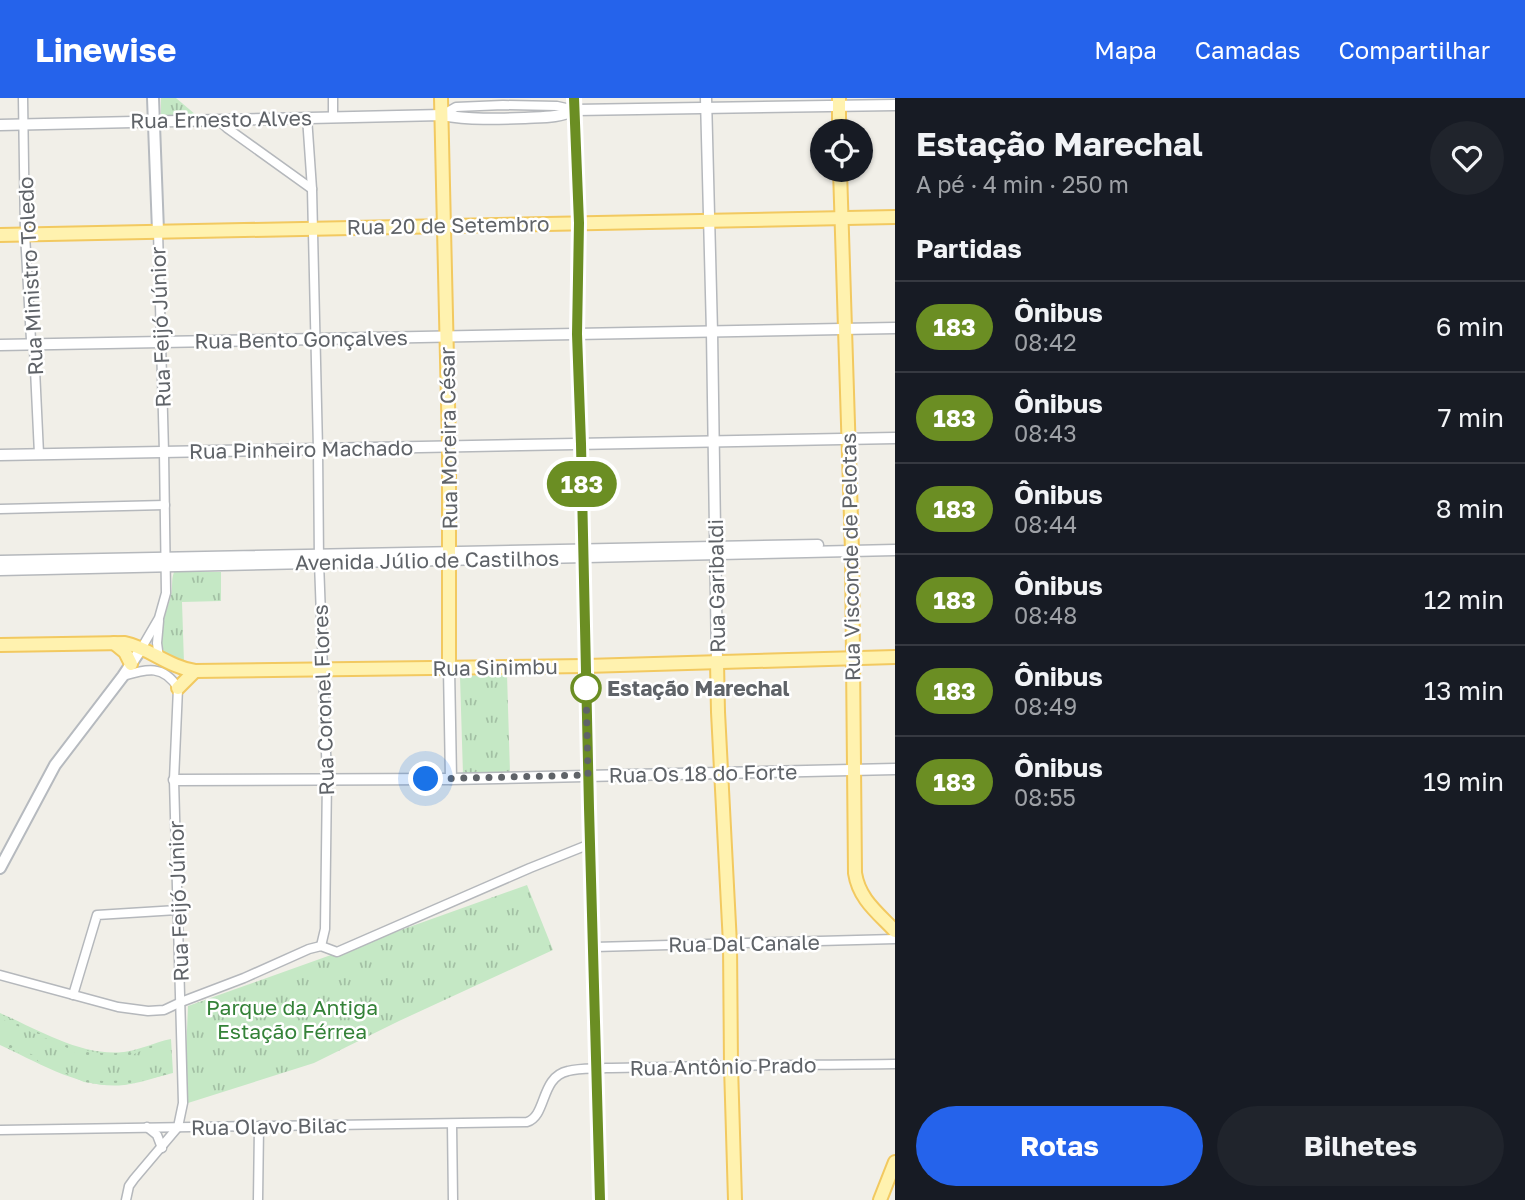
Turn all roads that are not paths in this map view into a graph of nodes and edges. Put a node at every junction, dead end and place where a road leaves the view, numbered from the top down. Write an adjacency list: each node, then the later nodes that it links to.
1 (23, 98): 16 (street, Rua Ministro Toledo)
2 (153, 98): 14 (main road, Rua Feijó Júnior)
3 (333, 98): 13 (street)
4 (441, 98): 11 (main road, Rua Moreira César)
5 (574, 98): 10 (street)
6 (503, 102): 10 (street, Rua Ernesto Alves); 11 (street, Rua Ernesto Alves)
7 (839, 102): 8 (street, Rua Ernesto Alves); 9 (street, Rua Ernesto Alves)
8 (706, 104): 10 (street, Rua Ernesto Alves); 22 (street, Rua Garibaldi)
9 (895, 105)
10 (575, 110): 11 (street, Rua Ernesto Alves); 23 (street)
11 (442, 115): 13 (street, Rua Ernesto Alves); 24 (main road, Rua Moreira César)
12 (307, 117): 13 (street, Rua Ernesto Alves); 15 (street, Rua Ernesto Alves); 19 (street, Rua Coronel Flores)
13 (333, 117)
14 (154, 120): 15 (street, Rua Ernesto Alves); 16 (street, Rua Ernesto Alves); 26 (main road, Rua Feijó Júnior)
15 (218, 120): 19 (street)
16 (24, 124): 17 (street, Rua Ernesto Alves); 27 (street, Rua Ministro Toledo)
17 (0, 125)
18 (840, 182): 21 (main road, Rua Visconde de Pelotas)
19 (312, 189): 25 (street, Rua Coronel Flores)
20 (895, 217): 21 (main road, Rua 20 de Setembro)
21 (841, 218): 22 (main road, Rua 20 de Setembro); 30 (main road, Rua Visconde de Pelotas)
22 (709, 220): 23 (main road, Rua 20 de Setembro); 31 (street, Rua Garibaldi)
23 (579, 223): 24 (main road, Rua 20 de Setembro); 32 (street)
24 (444, 225): 25 (main road, Rua 20 de Setembro); 33 (main road, Rua Moreira César)
25 (313, 228): 26 (main road, Rua 20 de Setembro); 34 (street, Rua Coronel Flores)
26 (158, 232): 27 (main road, Rua 20 de Setembro); 35 (street, Rua Feijó Júnior)
27 (26, 234): 28 (main road, Rua 20 de Setembro); 36 (street, Rua Ministro Toledo)
28 (0, 235)
29 (895, 328): 30 (street, Rua Bento Gonçalves)
30 (846, 329): 31 (street, Rua Bento Gonçalves); 39 (main road, Rua Visconde de Pelotas)
31 (712, 332): 32 (street, Rua Bento Gonçalves); 40 (street, Rua Garibaldi)
32 (577, 334): 33 (street, Rua Bento Gonçalves); 41 (street)
33 (446, 336): 34 (street, Rua Bento Gonçalves); 42 (main road, Rua Moreira César)
34 (316, 339): 35 (street, Rua Bento Gonçalves); 43 (street, Rua Coronel Flores)
35 (160, 342): 36 (street, Rua Bento Gonçalves); 44 (street, Rua Feijó Júnior)
36 (32, 344): 37 (street, Rua Bento Gonçalves); 45 (street, Rua Ministro Toledo)
37 (0, 345)
38 (895, 438): 39 (street, Rua Pinheiro Machado)
39 (848, 440): 40 (street, Rua Pinheiro Machado); 50 (main road, Rua Visconde de Pelotas)
40 (715, 441): 41 (street, Rua Pinheiro Machado); 51 (street, Rua Garibaldi)
41 (581, 444): 42 (street, Rua Pinheiro Machado); 53 (street)
42 (449, 446): 43 (street, Rua Pinheiro Machado); 54 (main road, Rua Moreira César)
43 (318, 449): 44 (street, Rua Pinheiro Machado); 55 (street, Rua Coronel Flores)
44 (164, 452): 45 (street, Rua Pinheiro Machado); 47 (street, Rua Feijó Júnior)
45 (39, 454): 46 (street, Rua Pinheiro Machado)
46 (0, 455)
47 (165, 505): 48 (street); 56 (street, Rua Feijó Júnior)
48 (0, 509)
49 (895, 543): 50 (street, Avenida Júlio de Castilhos)
50 (852, 548): 51 (street, Avenida Júlio de Castilhos); 52 (street, Avenida Júlio de Castilhos); 62 (main road, Rua Visconde de Pelotas)
51 (716, 549): 53 (street, Avenida Júlio de Castilhos); 65 (street, Rua Garibaldi)
52 (895, 550)
53 (583, 552): 54 (street, Avenida Júlio de Castilhos); 67 (street)
54 (450, 555): 55 (street, Avenida Júlio de Castilhos); 68 (main road, Rua Moreira César)
55 (319, 558): 56 (street, Avenida Júlio de Castilhos); 69 (street, Rua Coronel Flores)
56 (166, 561): 57 (street, Avenida Júlio de Castilhos); 58 (street, Rua Feijó Júnior)
57 (1, 565)
58 (159, 618): 61 (street, Rua Feijó Júnior); 64 (street, Rua Feijó Júnior)
59 (114, 643): 60 (main road, Rua Sinimbu); 61 (main road, Rua Sinimbu); 66 (main road)
60 (0, 645)
61 (141, 649): 64 (main road, Rua Sinimbu); 66 (main road)
62 (853, 657): 63 (main road, Rua Sinimbu); 65 (main road, Rua Sinimbu); 74 (main road, Rua Visconde de Pelotas)
63 (895, 657)
64 (159, 658): 70 (main road, Rua Sinimbu)
65 (717, 662): 67 (main road, Rua Sinimbu); 75 (main road, Rua Garibaldi)
66 (131, 664): 71 (main road)
67 (586, 666): 68 (main road, Rua Sinimbu); 76 (street)
68 (449, 668): 69 (main road, Rua Sinimbu); 78 (street, Rua Moreira César)
69 (322, 670): 70 (main road, Rua Sinimbu); 77 (street, Rua Coronel Flores)
70 (195, 671): 72 (main road)
71 (123, 676): 72 (street); 81 (main road)
72 (178, 688): 79 (street, Rua Feijó Júnior)
73 (895, 769): 74 (street, Rua Os 18 do Forte)
74 (853, 770): 75 (street, Rua Os 18 do Forte); 83 (main road, Rua Visconde de Pelotas)
75 (721, 773): 76 (street, Rua Os 18 do Forte); 85 (main road, Rua Garibaldi)
76 (588, 775): 78 (street, Rua Os 18 do Forte); 80 (street)
77 (327, 779): 78 (street, Rua Os 18 do Forte); 79 (street, Rua Os 18 do Forte); 86 (street, Rua Coronel Flores)
78 (451, 779)
79 (174, 780): 82 (street, Rua Feijó Júnior)
80 (590, 844): 86 (street); 87 (street)
81 (0, 868)
82 (177, 910): 89 (street); 90 (street, Rua Feijó Júnior)
83 (895, 931)
84 (895, 939): 85 (street, Rua Dal Canale)
85 (730, 944): 87 (street, Rua Dal Canale); 92 (main road, Rua Garibaldi)
86 (321, 946): 90 (street)
87 (594, 947): 93 (street)
88 (0, 975): 89 (street)
89 (73, 995): 90 (street)
90 (181, 1002): 98 (street, Rua Feijó Júnior)
91 (895, 1064): 92 (street, Rua Antônio Prado)
92 (731, 1066): 93 (street, Rua Antônio Prado); 106 (main road, Rua Garibaldi)
93 (597, 1069): 94 (street, Rua Antônio Prado); 105 (street)
94 (537, 1117): 95 (street, Rua Olavo Bilac)
95 (452, 1124): 96 (street, Rua Olavo Bilac); 104 (street)
96 (259, 1126): 98 (street, Rua Olavo Bilac); 103 (street)
97 (147, 1127): 98 (street, Rua Olavo Bilac); 99 (street, Rua Olavo Bilac); 100 (street)
98 (178, 1127): 100 (street)
99 (0, 1130)
100 (162, 1148): 102 (street)
101 (894, 1164): 107 (main road)
102 (126, 1200)
103 (258, 1200)
104 (453, 1200)
105 (600, 1200)
106 (735, 1200)
107 (880, 1200)

